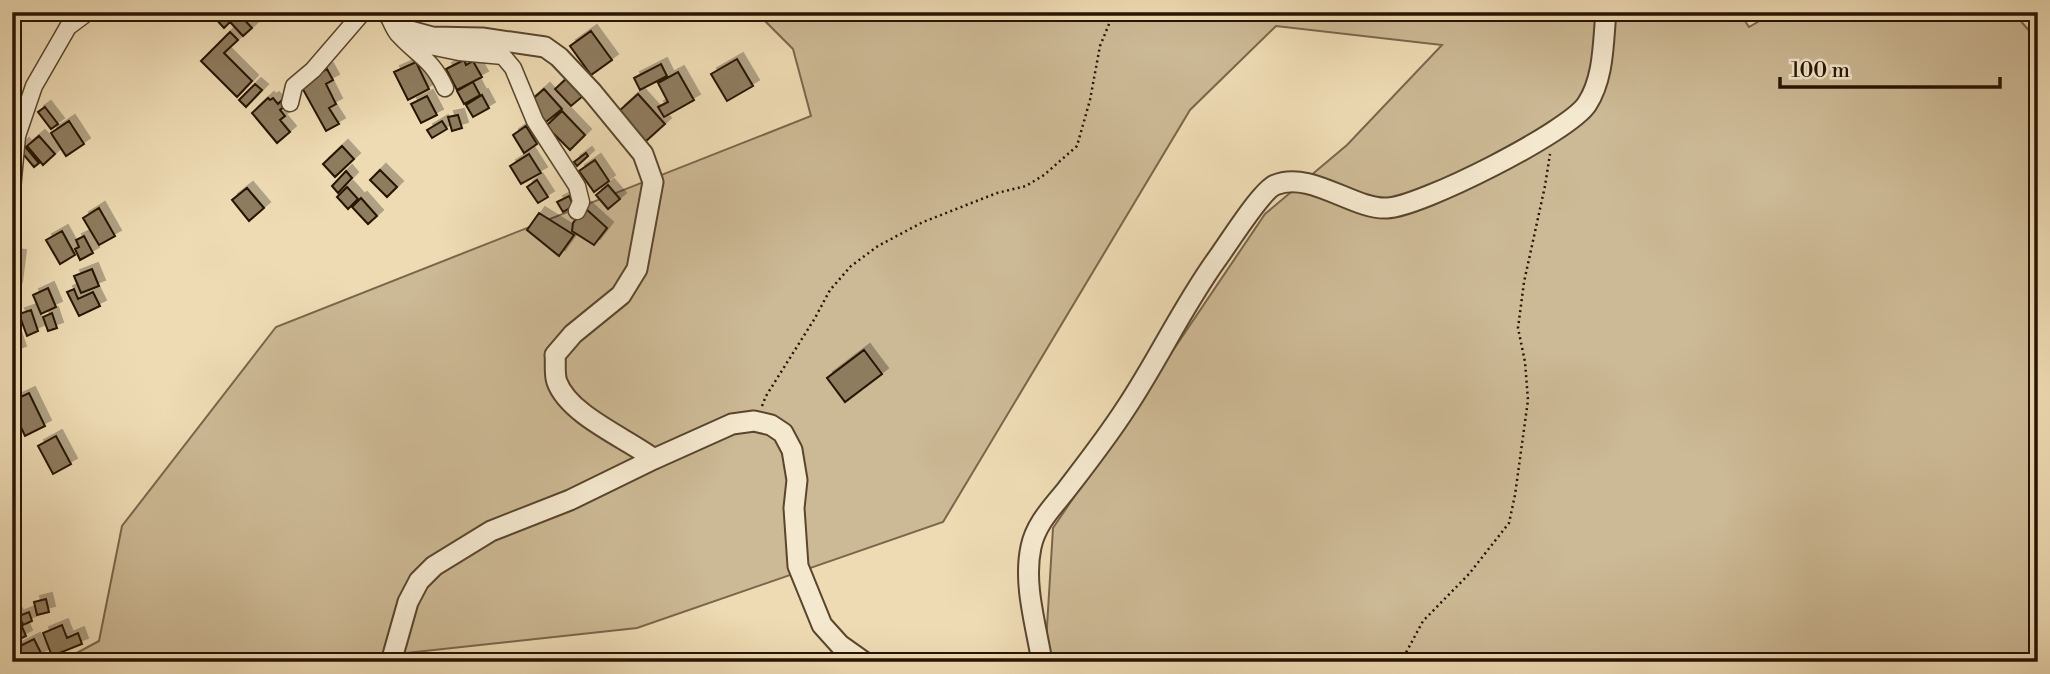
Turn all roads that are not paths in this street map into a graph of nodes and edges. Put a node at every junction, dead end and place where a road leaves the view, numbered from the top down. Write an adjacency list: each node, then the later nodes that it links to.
1 (88, 12): 8 (street)
2 (363, 12): 7 (street)
3 (1606, 12): 13 (street)
4 (386, 13): 5 (street); 6 (street)
5 (412, 32): 9 (street); 10 (street)
6 (445, 88)
7 (290, 103)
8 (12, 189)
9 (577, 211)
10 (654, 459): 11 (street); 12 (street)
11 (391, 662)
12 (864, 662)
13 (1042, 662)

